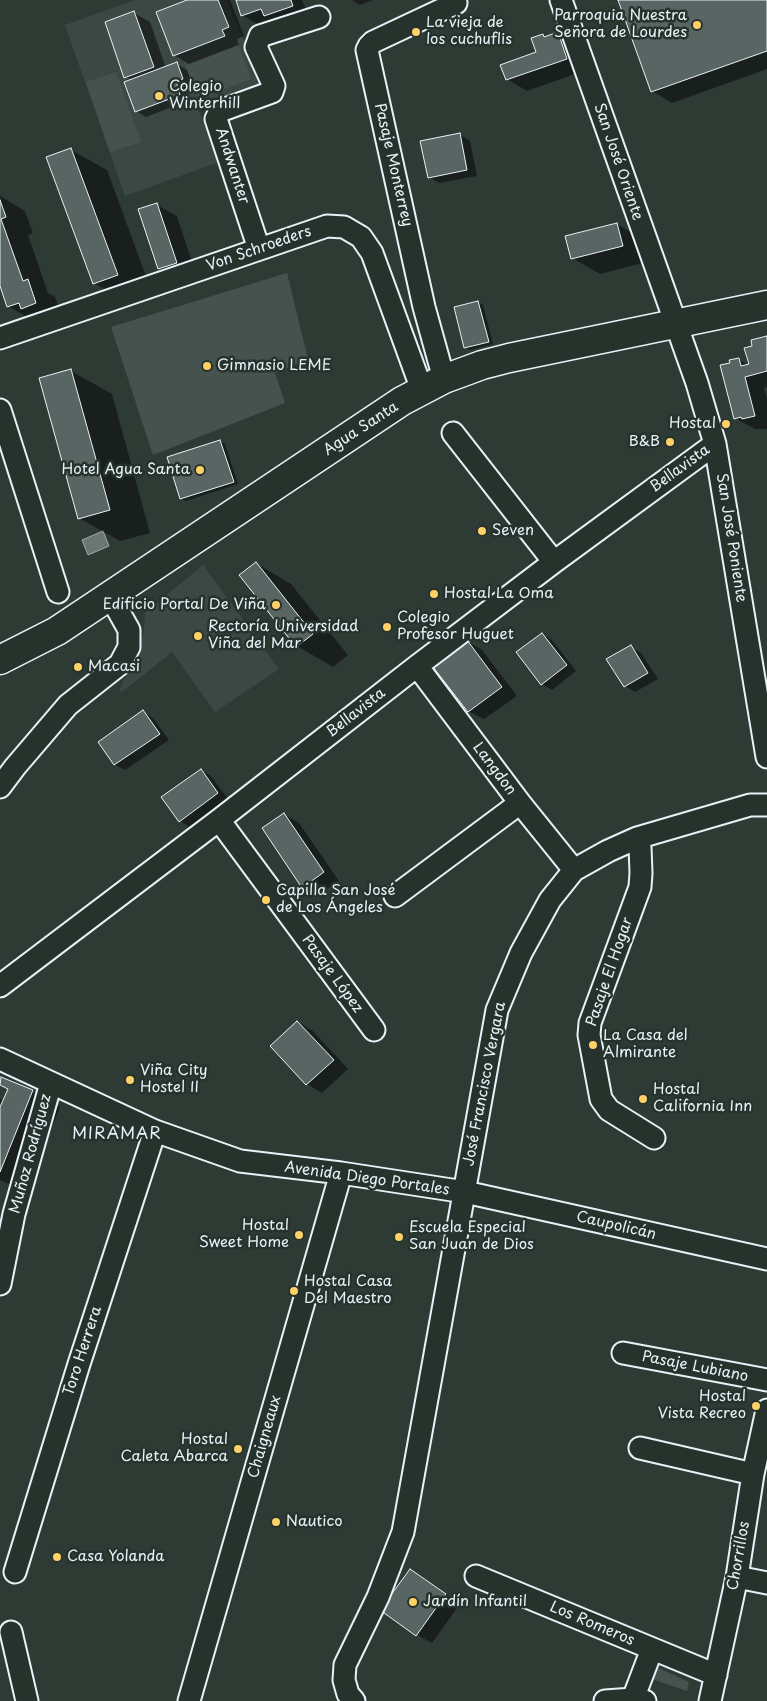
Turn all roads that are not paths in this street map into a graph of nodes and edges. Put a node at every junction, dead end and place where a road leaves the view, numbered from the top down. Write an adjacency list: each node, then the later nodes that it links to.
1 (561, 0): 6 (street, San José Oriente)
2 (456, 3): 8 (street, Pasaje Monterrey)
3 (319, 17): 4 (street, Andwanter)
4 (259, 249): 7 (street, Von Schroeders); 8 (street, Von Schroeders)
5 (767, 305): 6 (main road, Agua Santa)
6 (675, 323): 8 (main road, Agua Santa); 11 (street, San José Poniente)
7 (0, 338)
8 (433, 385): 14 (main road, Agua Santa)
9 (0, 410): 13 (street)
10 (453, 433): 12 (street)
11 (715, 444): 12 (street, Bellavista); 17 (street, San José Poniente)
12 (554, 562): 16 (street, Bellavista)
13 (58, 592)
14 (110, 596): 15 (main road, Agua Santa); 19 (street)
15 (0, 660)
16 (417, 666): 20 (street, Langdon); 22 (street, Bellavista)
17 (763, 704): 18 (street, San José Poniente)
18 (767, 757)
19 (0, 787)
20 (520, 802): 24 (street, Langdon); 25 (street)
21 (767, 805): 23 (street, José Francisco Vergara)
22 (219, 820): 26 (street, Bellavista); 27 (street, Pasaje López)
23 (637, 838): 24 (street, José Francisco Vergara); 31 (street, Pasaje El Hogar)
24 (574, 870): 33 (street, José Francisco Vergara)
25 (395, 896)
26 (0, 986)
27 (374, 1030)
28 (0, 1059): 29 (street, Avenida Diego Portales)
29 (51, 1083): 30 (street, Avenida Diego Portales); 35 (street, Muñoz Rodríguez)
30 (155, 1131): 32 (street, Avenida Diego Portales); 41 (street, Toro Herrera)
31 (654, 1138)
32 (341, 1172): 33 (street, Avenida Diego Portales); 50 (street, Chaigneaux)
33 (465, 1192): 34 (street, Caupolicán); 51 (street, Avenida Diego Portales)
34 (767, 1259)
35 (0, 1284)
36 (623, 1353): 37 (street, Pasaje Lubiano)
37 (767, 1380)
38 (767, 1410): 40 (street, Chorrillos)
39 (640, 1448): 40 (street)
40 (752, 1474): 43 (street, Chorrillos)
41 (15, 1572)
42 (476, 1576): 46 (street, Los Romeros)
43 (736, 1577): 44 (street); 47 (street, Chorrillos)
44 (767, 1583)
45 (11, 1632): 49 (street)
46 (652, 1650): 47 (street, Los Romeros); 48 (street, Los Romeros)
47 (716, 1675): 53 (street, Chorrillos)
48 (639, 1700): 52 (street)
49 (27, 1701)
50 (189, 1701)
51 (354, 1701)
52 (605, 1701)
53 (710, 1701)

